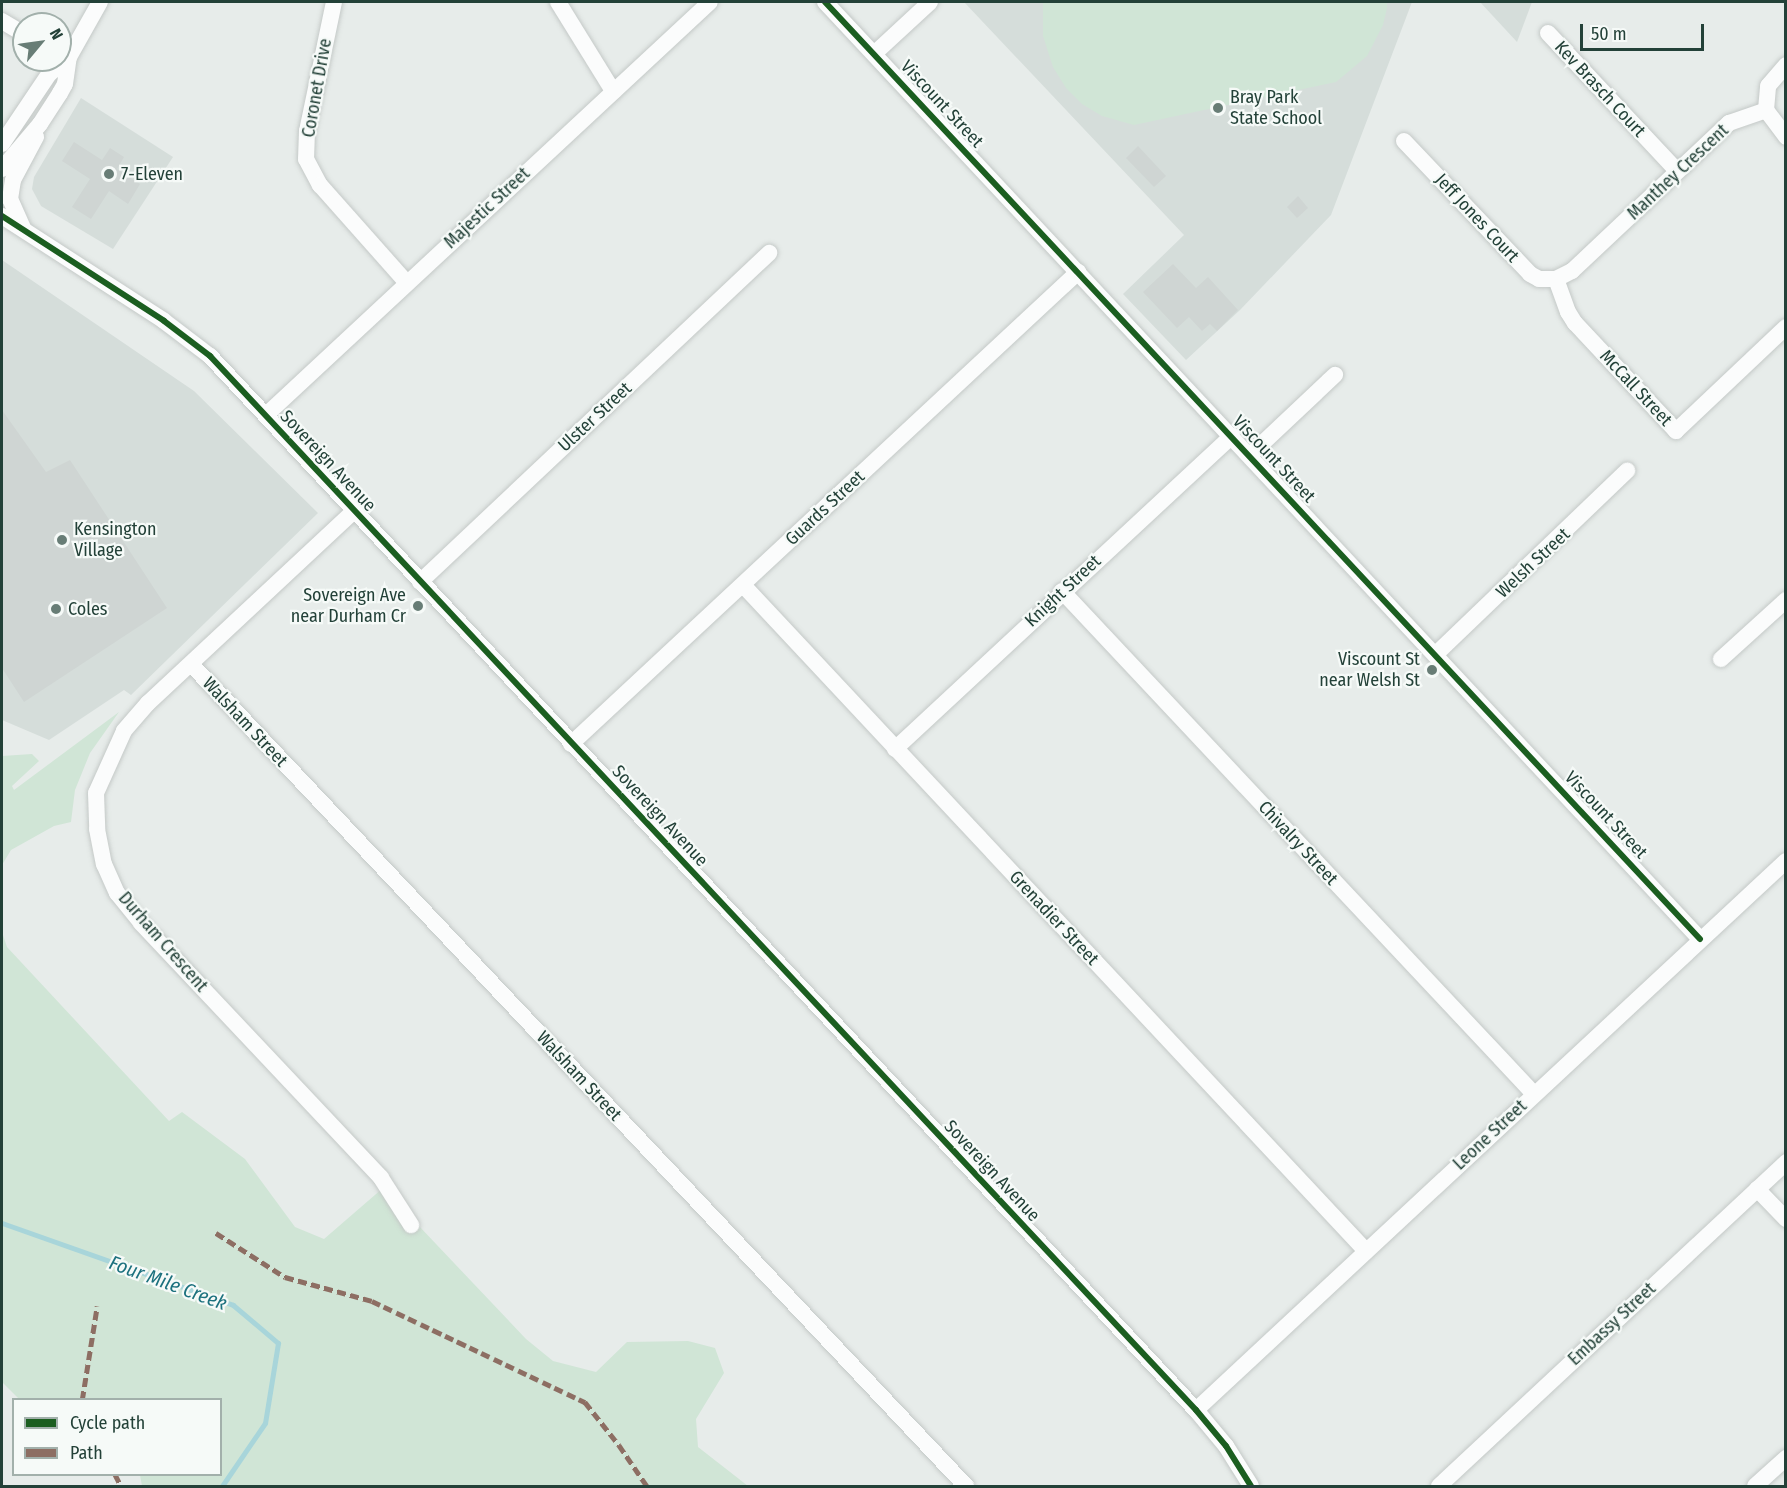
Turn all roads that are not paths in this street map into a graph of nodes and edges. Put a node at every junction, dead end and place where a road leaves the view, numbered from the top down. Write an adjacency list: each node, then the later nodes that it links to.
1 (100, 2): 8 (street)
2 (334, 2): 26 (street, Coronet Drive)
3 (558, 2): 13 (street)
4 (710, 2): 13 (street, Majestic Street)
5 (825, 2): 9 (street, Viscount Street)
6 (930, 2): 9 (street)
7 (1548, 33): 20 (street, Kev Brasch Court)
8 (72, 43)
9 (875, 53): 24 (street, Viscount Street)
10 (1785, 65): 14 (street)
11 (51, 72): 18 (street)
12 (65, 72): 15 (street)
13 (613, 91): 26 (street, Majestic Street)
14 (1766, 110): 16 (street); 20 (street, Manthey Crescent)
15 (40, 124): 19 (street); 22 (street)
16 (1785, 137)
17 (1404, 141): 25 (street, Jeff Jones Court)
18 (2, 144)
19 (2, 169)
20 (1677, 171): 25 (street, Manthey Crescent)
21 (2, 216): 22 (street, Sovereign Avenue)
22 (25, 232): 29 (street, Sovereign Avenue)
23 (769, 252): 34 (street, Ulster Street)
24 (1078, 272): 30 (street, Viscount Street); 35 (street, Guards Street)
25 (1556, 279): 27 (street, McCall Street)
26 (407, 283): 29 (street, Majestic Street)
27 (1785, 327)
28 (1335, 375): 31 (street)
29 (266, 416): 33 (street, Sovereign Avenue)
30 (1232, 436): 31 (street, Viscount Street); 36 (street, Knight Street)
31 (1250, 455): 38 (street, Viscount Street)
32 (1627, 471): 38 (street, Welsh Street)
33 (354, 511): 34 (street, Sovereign Avenue); 40 (street, Durham Crescent)
34 (420, 582): 41 (street, Sovereign Avenue)
35 (743, 585): 41 (street, Guards Street); 42 (street, Grenadier Street)
36 (1062, 591): 42 (street, Knight Street); 45 (street, Chivalry Street)
37 (1785, 600): 39 (street)
38 (1436, 654): 44 (street, Viscount Street)
39 (1721, 659)
40 (191, 664): 49 (street, Durham Crescent); 53 (street, Walsham Street)
41 (571, 744): 51 (street, Sovereign Avenue)
42 (895, 749): 50 (street, Grenadier Street)
43 (1784, 864): 44 (street, Leone Street)
44 (1700, 939): 45 (street, Leone Street)
45 (1534, 1094): 50 (street, Leone Street)
46 (1785, 1162): 47 (street, Embassy Street)
47 (1757, 1189): 48 (street); 55 (street, Embassy Street)
48 (1785, 1219)
49 (411, 1225)
50 (1366, 1251): 51 (street, Leone Street)
51 (1196, 1410): 54 (street, Sovereign Avenue)
52 (1785, 1458): 56 (street)
53 (966, 1486)
54 (1251, 1486)
55 (1439, 1486)
56 (1755, 1486)

